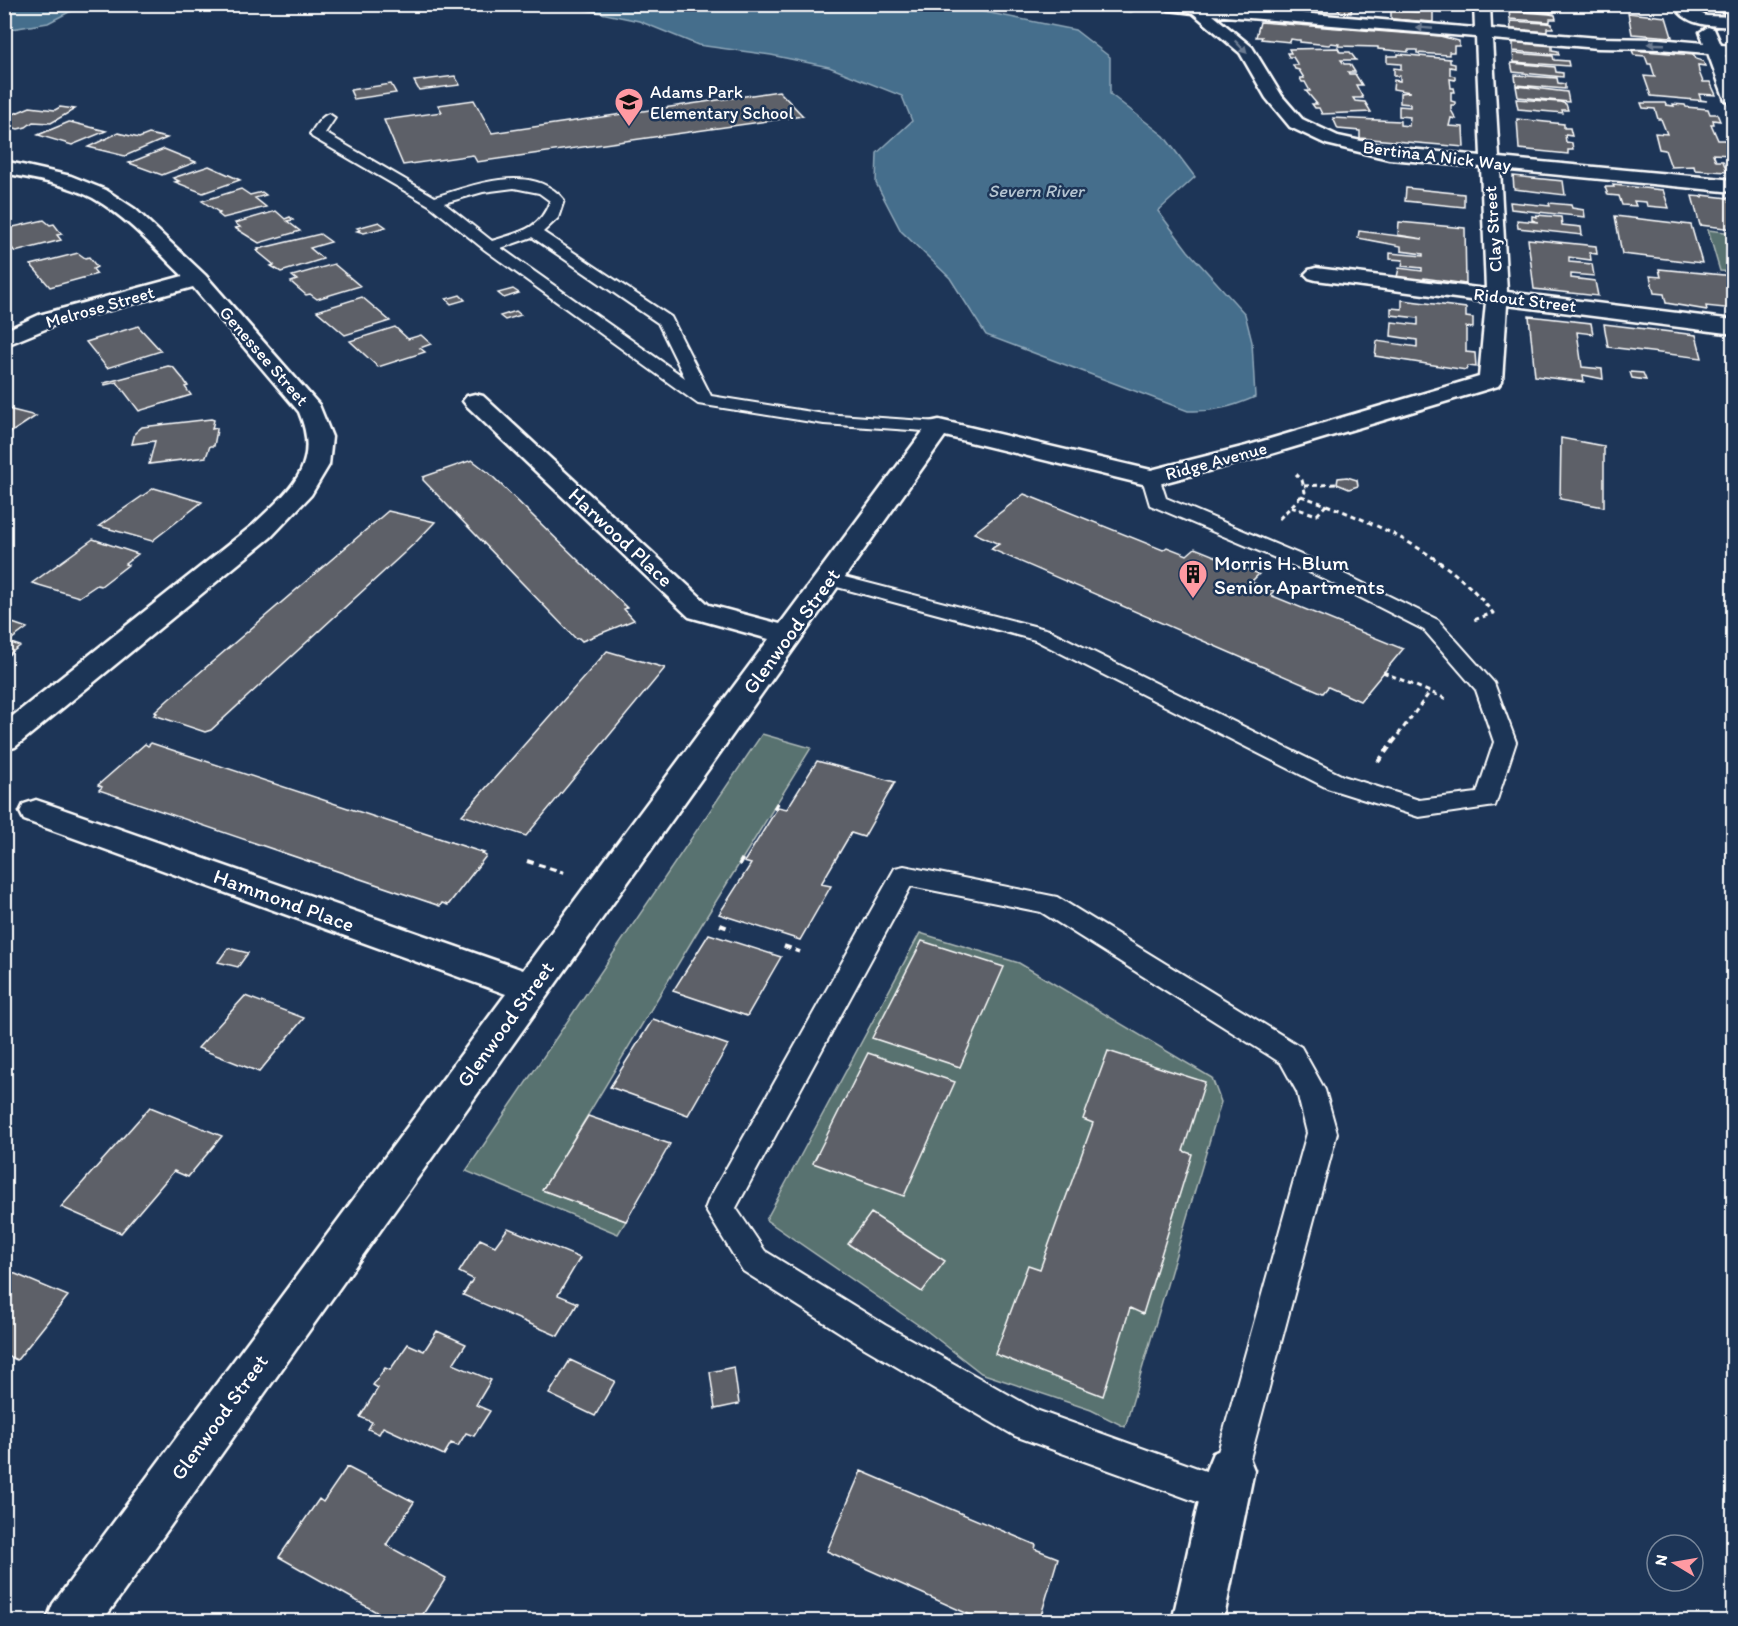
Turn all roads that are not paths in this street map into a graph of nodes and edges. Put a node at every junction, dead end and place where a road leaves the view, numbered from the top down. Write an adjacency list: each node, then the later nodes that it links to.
1 (1482, 4): 5 (street, Clay Street)
2 (1174, 7): 3 (street)
3 (1197, 9): 5 (street, one-way to 3); 10 (street, Bertina A Nick Way, one-way to 10)
4 (1733, 20): 6 (street)
5 (1482, 33): 6 (street, one-way to 5); 10 (street, Clay Street)
6 (1714, 49): 7 (street); 8 (street)
7 (1734, 51)
8 (1734, 100)
9 (329, 118): 13 (lane)
10 (1489, 163): 12 (street, Bertina A Nick Way); 18 (street, Clay Street)
11 (4, 167): 17 (street, Genessee Street)
12 (1734, 186)
13 (434, 202): 14 (lane); 15 (lane)
14 (534, 232): 15 (lane); 22 (lane)
15 (490, 247): 22 (lane)
16 (1316, 274): 18 (street, Ridout Street)
17 (198, 279): 20 (street, Melrose Street); 28 (street, Genessee Street)
18 (1497, 297): 19 (street, Ridout Street); 21 (street, Clay Street)
19 (1734, 327)
20 (4, 339)
21 (1490, 381): 25 (street, Ridge Avenue)
22 (704, 400): 24 (lane)
23 (475, 401): 27 (street, Harwood Place)
24 (939, 427): 25 (street, Ridge Avenue); 26 (street, Glenwood Street)
25 (1151, 478): 26 (lane)
26 (829, 579): 27 (street, Glenwood Street)
27 (788, 635): 30 (street, Glenwood Street)
28 (4, 740)
29 (36, 812): 30 (street, Hammond Place)
30 (531, 988): 32 (street, Glenwood Street)
31 (1228, 1482): 31 (lane); 33 (street)
32 (70, 1622)
33 (1197, 1622)

